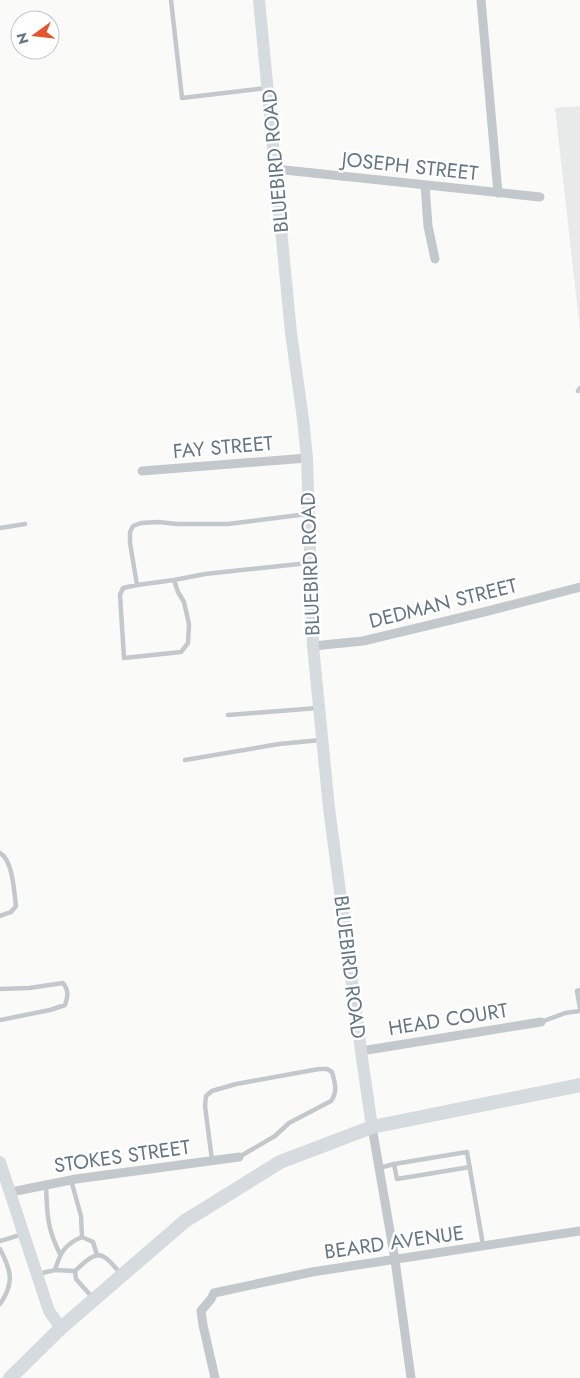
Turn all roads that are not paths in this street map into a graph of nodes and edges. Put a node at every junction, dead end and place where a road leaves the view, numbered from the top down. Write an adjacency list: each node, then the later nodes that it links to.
1 (171, 0): 4 (lane)
2 (259, 0): 4 (street, BLUEBIRD ROAD)
3 (481, 0): 7 (street)
4 (268, 88): 5 (street, BLUEBIRD ROAD)
5 (275, 169): 6 (street, JOSEPH STREET); 10 (street, BLUEBIRD ROAD)
6 (425, 186): 7 (street, JOSEPH STREET); 9 (street)
7 (498, 193): 8 (street, JOSEPH STREET)
8 (540, 197)
9 (434, 259)
10 (307, 458): 11 (street, FAY STREET); 12 (street, BLUEBIRD ROAD)
11 (142, 472)
12 (309, 514): 15 (street, BLUEBIRD ROAD); 17 (lane)
13 (25, 524): 14 (lane)
14 (0, 528)
15 (310, 563): 16 (lane); 19 (street, BLUEBIRD ROAD)
16 (174, 580): 17 (lane); 17 (lane)
17 (137, 585)
18 (580, 587): 19 (street, DEDMAN STREET)
19 (313, 646): 20 (street, BLUEBIRD ROAD)
20 (319, 708): 21 (lane); 22 (street, BLUEBIRD ROAD)
21 (228, 715)
22 (322, 740): 23 (lane); 31 (street, BLUEBIRD ROAD)
23 (185, 760)
24 (0, 853): 25 (lane)
25 (0, 916)
26 (0, 989): 29 (lane)
27 (580, 990): 28 (lane)
28 (580, 1010): 30 (lane)
29 (0, 1020)
30 (541, 1022): 31 (street, HEAD COURT)
31 (361, 1051): 33 (street, BLUEBIRD ROAD)
32 (580, 1086): 33 (main road)
33 (372, 1127): 39 (street); 55 (main road)
34 (239, 1157): 35 (street, STOKES STREET); 35 (lane)
35 (212, 1160): 40 (street, STOKES STREET)
36 (0, 1162): 42 (street)
37 (394, 1164): 38 (lane); 38 (lane); 39 (lane)
38 (470, 1167): 47 (lane)
39 (379, 1168): 51 (street)
40 (71, 1180): 41 (street, STOKES STREET); 45 (lane)
41 (46, 1185): 42 (street, STOKES STREET); 49 (lane)
42 (11, 1192): 44 (street)
43 (580, 1231): 47 (street, BEARD AVENUE)
44 (24, 1233): 46 (lane); 54 (street)
45 (82, 1237): 49 (lane); 50 (lane)
46 (0, 1241)
47 (483, 1246): 51 (street, BEARD AVENUE)
48 (0, 1249): 57 (lane)
49 (60, 1254): 52 (lane)
50 (97, 1255): 53 (lane); 55 (lane)
51 (395, 1260): 60 (street, BEARD AVENUE); 61 (street)
52 (55, 1270): 53 (lane); 54 (lane)
53 (75, 1270): 56 (lane)
54 (37, 1275): 58 (street)
55 (122, 1275): 56 (main road)
56 (94, 1300): 58 (main road)
57 (0, 1304)
58 (61, 1328): 59 (main road)
59 (10, 1378)
60 (215, 1378)
61 (412, 1378)

